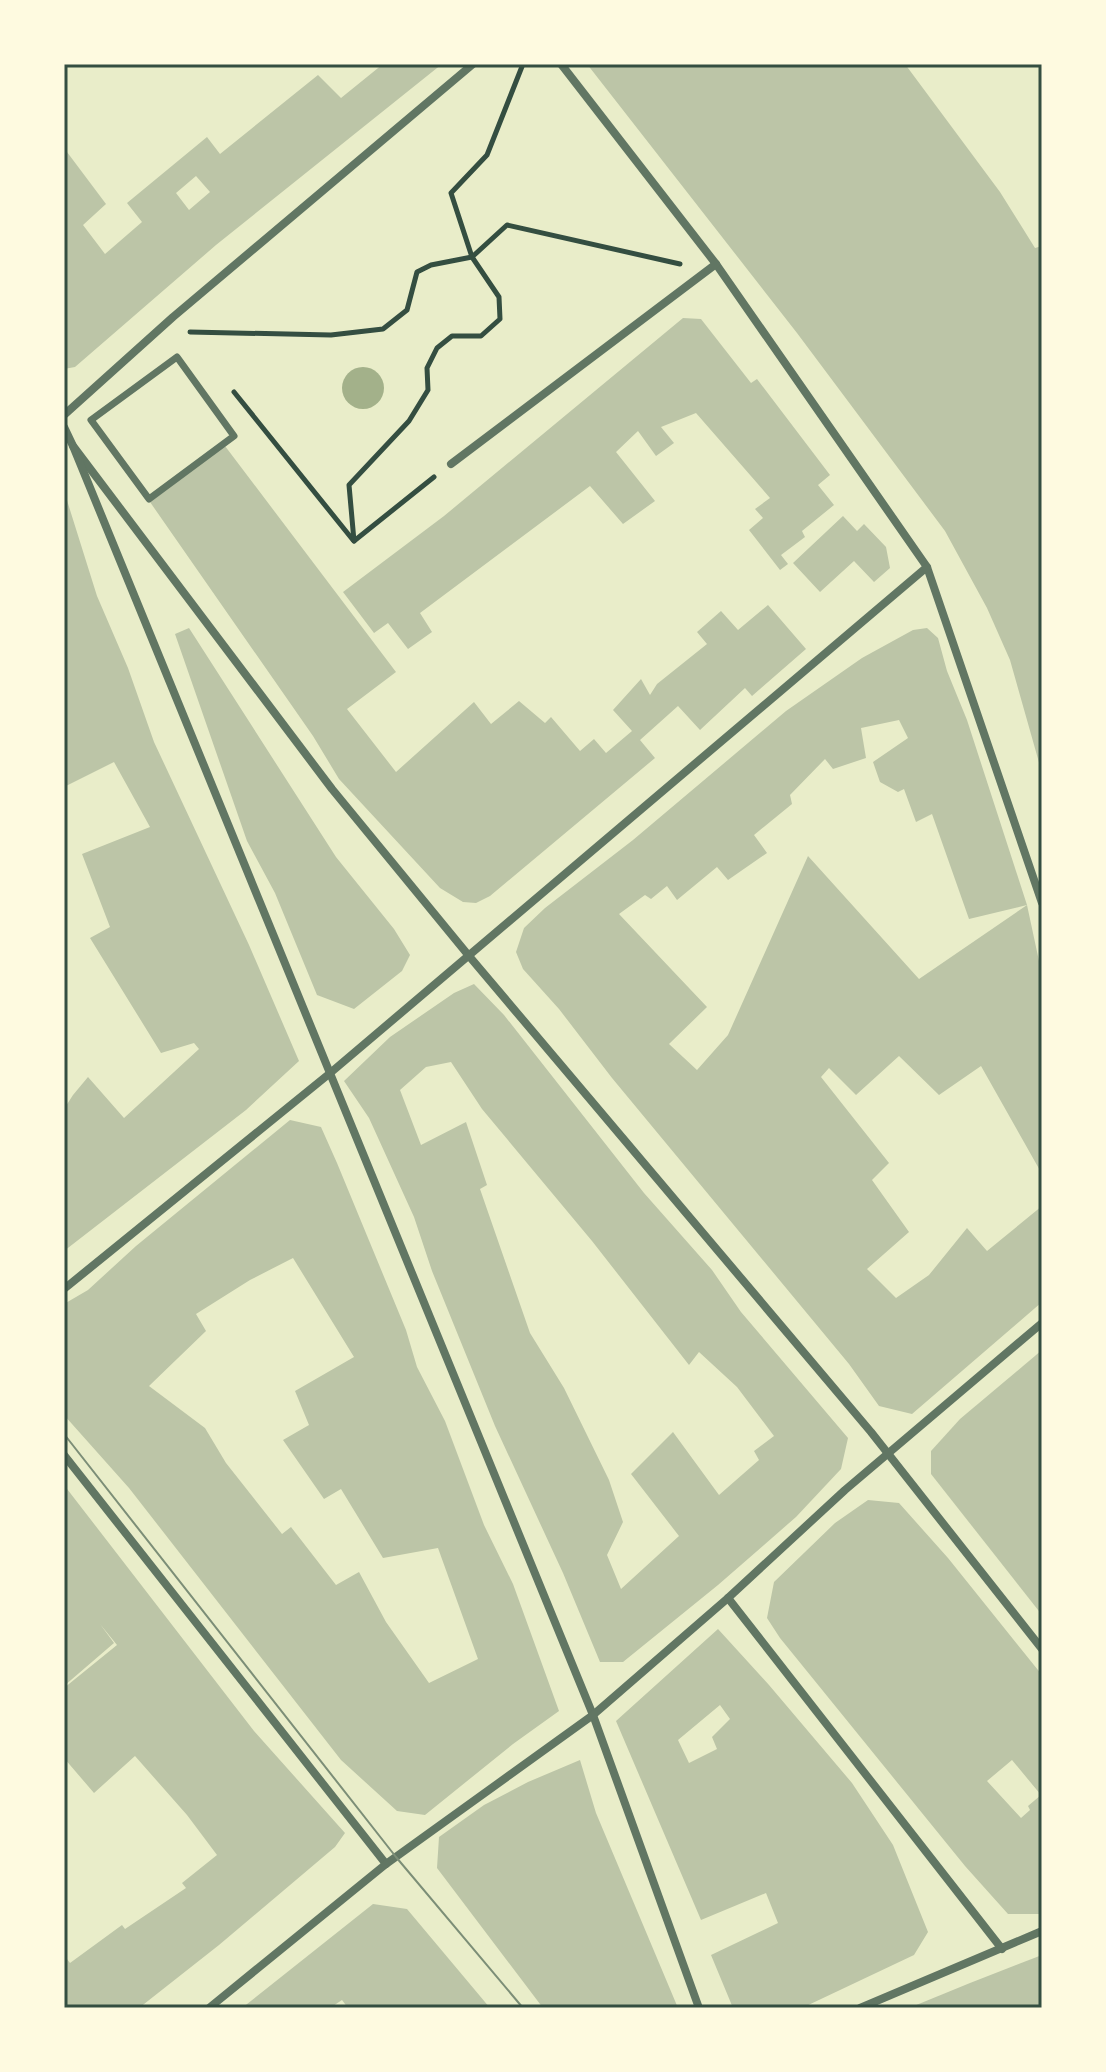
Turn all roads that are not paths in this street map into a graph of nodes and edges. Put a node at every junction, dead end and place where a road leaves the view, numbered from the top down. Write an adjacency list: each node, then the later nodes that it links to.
1 (473, 64): 4 (street)
2 (561, 64): 3 (street)
3 (716, 264): 7 (street); 9 (street)
4 (64, 415)
5 (64, 427): 6 (street)
6 (73, 446): 11 (street); 12 (street)
7 (451, 464)
8 (149, 499): 8 (street)
9 (927, 567): 10 (street); 11 (street)
10 (1042, 903)
11 (469, 956): 12 (street); 15 (street)
12 (329, 1074): 13 (street); 19 (street)
13 (64, 1289)
14 (1042, 1323): 15 (street)
15 (889, 1454): 17 (street); 18 (street)
16 (64, 1455): 20 (street)
17 (728, 1598): 19 (street); 22 (street)
18 (1042, 1649)
19 (593, 1715): 20 (street); 24 (street)
20 (386, 1864): 23 (street)
21 (1042, 1931): 22 (street)
22 (1002, 1949): 25 (street)
23 (209, 2008)
24 (699, 2008)
25 (860, 2008)

